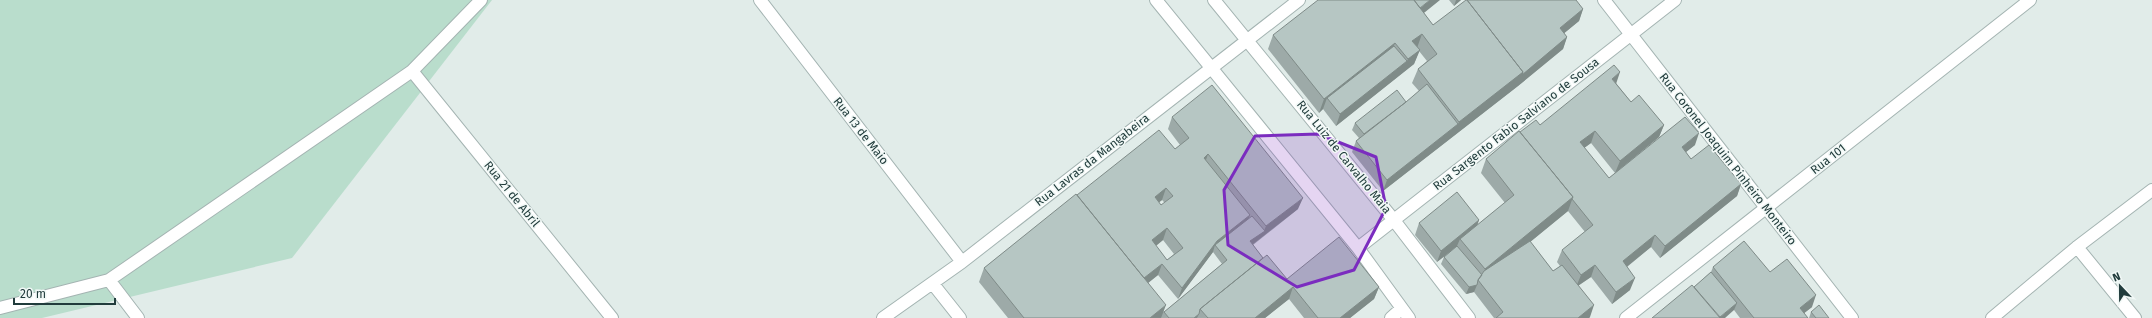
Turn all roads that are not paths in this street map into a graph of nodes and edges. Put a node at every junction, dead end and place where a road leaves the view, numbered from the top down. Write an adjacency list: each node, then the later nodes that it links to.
1 (482, 0): 12 (street)
2 (760, 0): 18 (street, Rua 13 de Maio)
3 (1156, 0): 11 (street)
4 (1214, 0): 10 (street, Rua Luiz de Carvalho Maia)
5 (1299, 0): 10 (street, Rua Lavras da Mangabeira)
6 (1604, 0): 9 (street, Rua Coronel Joaquim Pinheiro Monteiro)
7 (1675, 0): 9 (street, Rua Sargento Fabio Salviano de Sousa)
8 (2030, 0): 14 (street, Rua 101)
9 (1632, 34): 14 (street, Rua Coronel Joaquim Pinheiro Monteiro); 15 (street, Rua Sargento Fabio Salviano de Sousa)
10 (1248, 40): 11 (street, Rua Lavras da Mangabeira); 15 (street, Rua Luiz de Carvalho Maia)
11 (1212, 68): 17 (street); 18 (street, Rua Lavras da Mangabeira)
12 (412, 71): 19 (street); 24 (street, Rua 21 de Abril)
13 (2152, 190): 16 (street)
14 (1766, 207): 29 (street, Rua 101); 30 (street, Rua Coronel Joaquim Pinheiro Monteiro)
15 (1393, 219): 17 (street, Rua Sargento Fabio Salviano de Sousa); 28 (street, Rua Luiz de Carvalho Maia)
16 (2077, 247): 31 (street); 32 (street)
17 (1358, 248): 22 (street)
18 (962, 262): 20 (street, Rua Lavras da Mangabeira)
19 (109, 280): 21 (street); 23 (street)
20 (933, 284): 25 (street, Rua Lavras da Mangabeira); 26 (street)
21 (0, 308)
22 (1405, 313): 27 (street)
23 (138, 318)
24 (612, 318)
25 (883, 318)
26 (960, 318)
27 (1391, 318)
28 (1469, 318)
29 (1626, 318)
30 (1852, 318)
31 (1992, 318)
32 (2135, 318)

